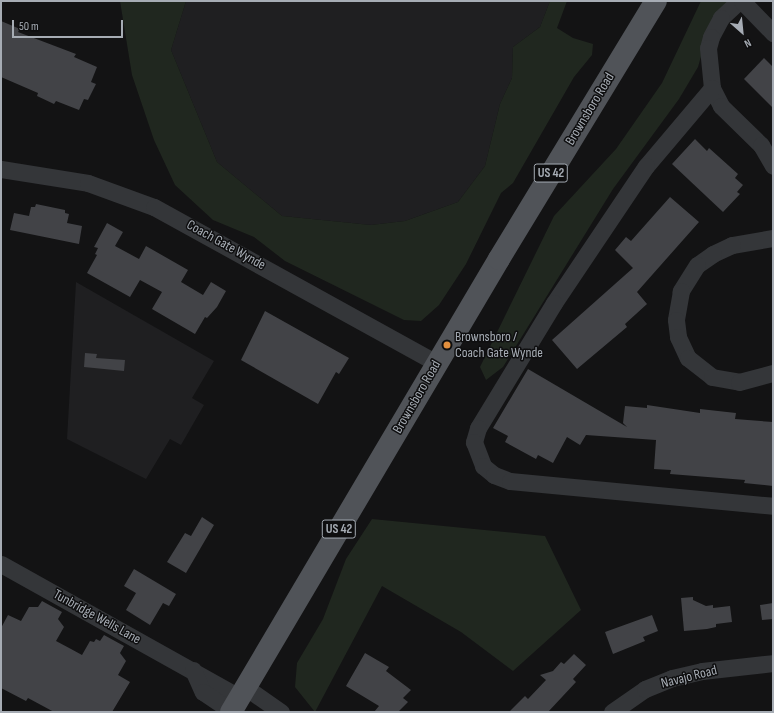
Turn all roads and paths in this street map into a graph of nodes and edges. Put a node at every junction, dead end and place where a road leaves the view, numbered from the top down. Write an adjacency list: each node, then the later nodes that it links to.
1 (656, 1): 8 (main road, Brownsboro Road / US 42)
2 (741, 1): 3 (street); 4 (street)
3 (773, 33)
4 (712, 88): 5 (street); 10 (street)
5 (773, 166)
6 (1, 169): 8 (street, Coach Gate Wynde)
7 (773, 238): 9 (street)
8 (437, 363): 13 (main road, Brownsboro Road / US 42)
9 (773, 373)
10 (773, 506)
11 (1, 564): 13 (street, Tunbridge Wells Lane)
12 (773, 663): 15 (street, Navajo Road)
13 (237, 702): 14 (street, Tunbridge Wells Lane)
14 (281, 712)
15 (612, 712)

